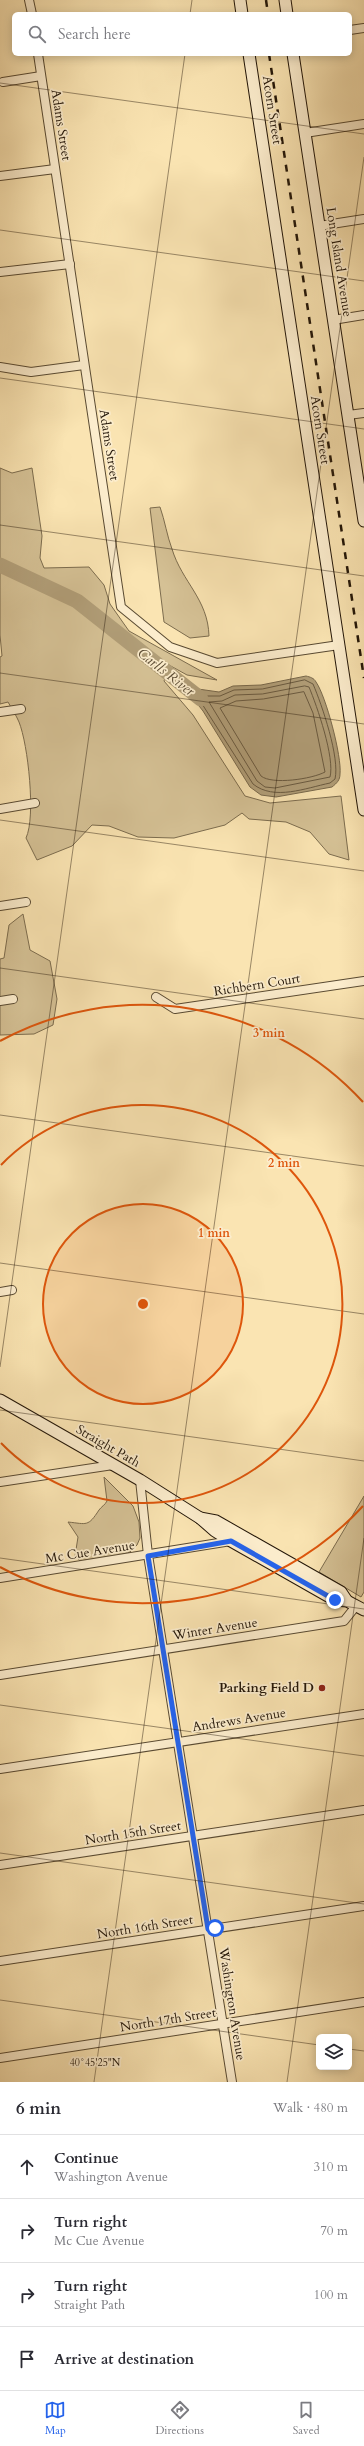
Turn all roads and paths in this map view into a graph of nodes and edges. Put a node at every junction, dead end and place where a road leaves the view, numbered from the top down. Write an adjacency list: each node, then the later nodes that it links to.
1 (29, 0): 4 (street)
2 (240, 0): 5 (street)
3 (285, 0): 6 (street)
4 (32, 12)
5 (242, 12)
6 (287, 12)
7 (364, 28): 8 (street)
8 (352, 30)
9 (38, 56): 12 (street, Adams Street)
10 (248, 56): 29 (street, Acorn Street)
11 (293, 56): 15 (street, Long Island Avenue)
12 (41, 76): 13 (street); 16 (street, Adams Street)
13 (3, 82)
14 (364, 124): 15 (street)
15 (305, 132): 19 (street, Long Island Avenue)
16 (55, 169): 17 (street); 20 (street, Adams Street)
17 (0, 176)
18 (364, 219): 19 (street)
19 (319, 226): 23 (street, Long Island Avenue)
20 (70, 264): 21 (street); 24 (street, Adams Street)
21 (0, 272)
22 (364, 315): 23 (street)
23 (333, 320): 27 (street, Long Island Avenue)
24 (84, 365): 25 (street); 29 (street, Adams Street)
25 (0, 367)
26 (364, 413): 27 (street)
27 (348, 415): 28 (street, Long Island Avenue)
28 (364, 514)
29 (339, 644): 34 (street, Acorn Street)
30 (21, 709): 31 (street)
31 (0, 712)
32 (35, 803): 33 (street)
33 (0, 809)
34 (364, 810)
35 (26, 902): 36 (street)
36 (0, 906)
37 (364, 981): 38 (street, Richbern Court)
38 (156, 997)
39 (13, 999): 40 (street)
40 (0, 1001)
41 (12, 1290): 42 (street)
42 (0, 1292)
43 (0, 1400): 44 (street, Straight Path)
44 (113, 1465): 45 (street, Straight Path); 46 (street)
45 (140, 1480): 47 (street, Straight Path); 49 (street, Washington Avenue)
46 (0, 1482)
47 (200, 1518): 48 (street, Straight Path); 51 (street, Straight Path)
48 (231, 1541): 49 (street, Mc Cue Avenue); 51 (street, Straight Path)
49 (148, 1556): 50 (street, Mc Cue Avenue); 52 (street, Washington Avenue)
50 (0, 1578)
51 (356, 1606): 52 (street, Winter Avenue)
52 (164, 1649): 53 (street, Winter Avenue); 55 (street, Washington Avenue)
53 (0, 1675)
54 (364, 1714): 55 (street, Andrews Avenue)
55 (177, 1742): 56 (street, Andrews Avenue); 58 (street, Washington Avenue)
56 (0, 1769)
57 (364, 1810): 58 (street, North 15th Street)
58 (193, 1836): 59 (street, North 15th Street); 61 (street, Washington Avenue)
59 (0, 1865)
60 (364, 1906): 61 (street, North 16th Street)
61 (208, 1929): 62 (street, North 16th Street); 64 (street, Washington Avenue)
62 (0, 1961)
63 (364, 2002): 64 (street, North 17th Street)
64 (223, 2024): 65 (street, North 17th Street); 66 (street, Washington Avenue)
65 (0, 2058)
66 (232, 2082)

